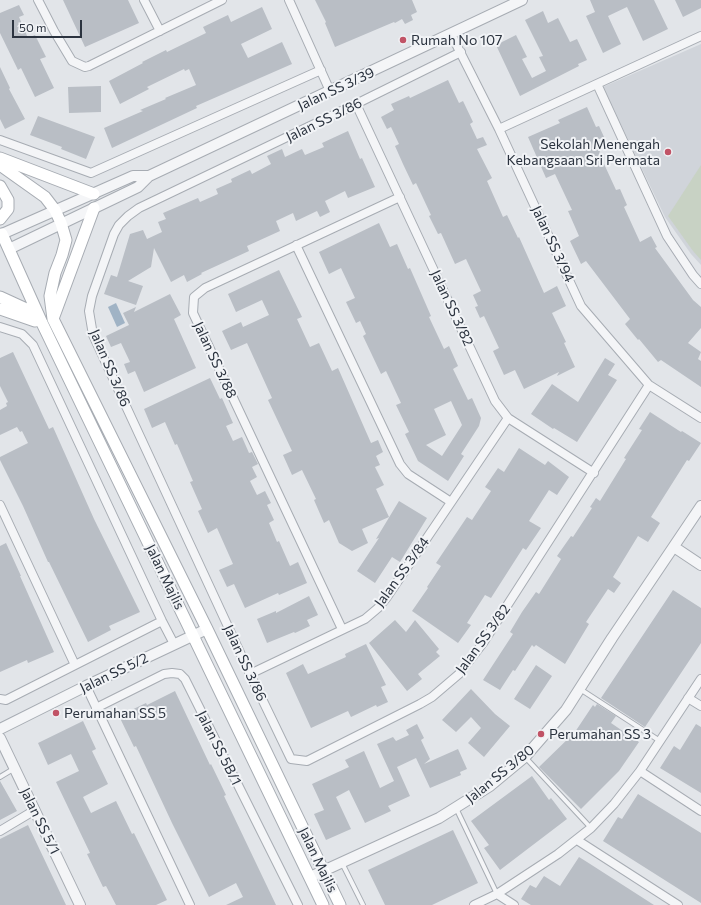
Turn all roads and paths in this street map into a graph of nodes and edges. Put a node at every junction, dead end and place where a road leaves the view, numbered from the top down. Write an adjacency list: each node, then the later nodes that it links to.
1 (38, 0): 6 (street)
2 (144, 0): 6 (street)
3 (222, 0): 6 (street)
4 (289, 0): 10 (street)
5 (522, 0): 7 (street, Jalan SS 3/39)
6 (160, 31)
7 (451, 34): 9 (street, Jalan SS 3/94); 12 (street, Jalan SS 3/39)
8 (701, 36): 11 (street)
9 (461, 52): 13 (street, Jalan SS 3/86); 14 (street, Jalan SS 3/94)
10 (321, 70): 12 (street); 15 (street)
11 (597, 84): 14 (street); 29 (street)
12 (330, 91): 18 (street, Jalan SS 3/39)
13 (356, 104): 21 (street, Jalan SS 3/82); 50 (street, Jalan SS 3/86)
14 (499, 129): 35 (street, Jalan SS 3/94)
15 (0, 140)
16 (0, 158): 20 (main road)
17 (0, 165): 23 (main road, Jalan Majlis)
18 (149, 176): 20 (street, Jalan SS 3/39); 22 (street, Jalan SS 3/39)
19 (0, 186): 24 (main road)
20 (94, 194): 23 (street, Jalan SS 3/39)
21 (400, 197): 27 (street, Jalan SS 3/88); 36 (street, Jalan SS 3/82)
22 (94, 208): 25 (street, Jalan SS 3/39); 32 (main road)
23 (55, 210): 25 (main road, Jalan Majlis); 26 (street, Jalan SS 3/39)
24 (0, 219)
25 (61, 223): 28 (street, Jalan SS 3/39); 32 (main road, Jalan Majlis)
26 (1, 234): 28 (main road, Jalan Majlis)
27 (296, 245): 39 (street); 46 (street, Jalan SS 3/88)
28 (4, 251): 33 (main road, Jalan Majlis)
29 (701, 284)
30 (0, 297): 33 (main road)
31 (0, 309): 33 (main road)
32 (53, 319): 45 (main road, Jalan Majlis)
33 (42, 323): 47 (main road, Jalan Majlis)
34 (0, 327): 44 (street)
35 (649, 385): 37 (street, Jalan SS 3/94); 38 (street, Jalan SS 3/82)
36 (508, 418): 38 (street, Jalan SS 3/82); 39 (street, Jalan SS 3/84)
37 (701, 418)
38 (594, 473): 62 (street, Jalan SS 3/82)
39 (451, 502): 46 (street, Jalan SS 3/84)
40 (0, 505): 49 (street)
41 (701, 506): 42 (street, Jalan SS 3/80)
42 (674, 547): 43 (street); 53 (street, Jalan SS 3/80)
43 (701, 565)
44 (162, 621): 48 (street); 49 (street)
45 (207, 629): 47 (street, Jalan SS 5/2); 73 (main road, Jalan Majlis)
46 (342, 630): 50 (street, Jalan SS 3/84)
47 (192, 635): 48 (street, Jalan SS 5/2); 74 (main road, Jalan Majlis)
48 (174, 644): 52 (street, Jalan SS 5/2)
49 (76, 665): 55 (street)
50 (250, 674): 62 (street, Jalan SS 3/86)
51 (701, 679): 54 (street)
52 (86, 686): 57 (street); 58 (street, Jalan SS 5/2)
53 (580, 689): 60 (lane); 61 (street, Jalan SS 3/80)
54 (688, 698): 56 (street); 60 (street)
55 (0, 700)
56 (701, 706)
57 (96, 708): 77 (street); 78 (street, Jalan SS 5B/1)
58 (0, 729)
59 (0, 738): 63 (street, Jalan SS 5/1)
60 (660, 741): 64 (street)
61 (525, 757): 66 (street, Jalan SS 3/80); 69 (lane)
62 (301, 761)
63 (15, 768): 65 (lane); 67 (street, Jalan SS 5/1)
64 (640, 771): 68 (street); 69 (street)
65 (0, 777)
66 (456, 808): 72 (street, Jalan SS 3/80); 75 (lane)
67 (35, 810): 70 (street); 76 (street, Jalan SS 5/1)
68 (701, 810)
69 (591, 828): 71 (street)
70 (0, 831)
71 (577, 840): 75 (street); 84 (street)
72 (342, 863): 73 (street, Jalan SS 3/80); 81 (lane)
73 (323, 871): 74 (street, Jalan SS 3/80); 80 (main road, Jalan Majlis)
74 (310, 877): 79 (main road, Jalan Majlis)
75 (497, 894): 82 (street); 83 (street)
76 (80, 905)
77 (190, 905)
78 (298, 905)
79 (323, 905)
80 (340, 905)
81 (364, 905)
82 (474, 905)
83 (514, 905)
84 (678, 905)

